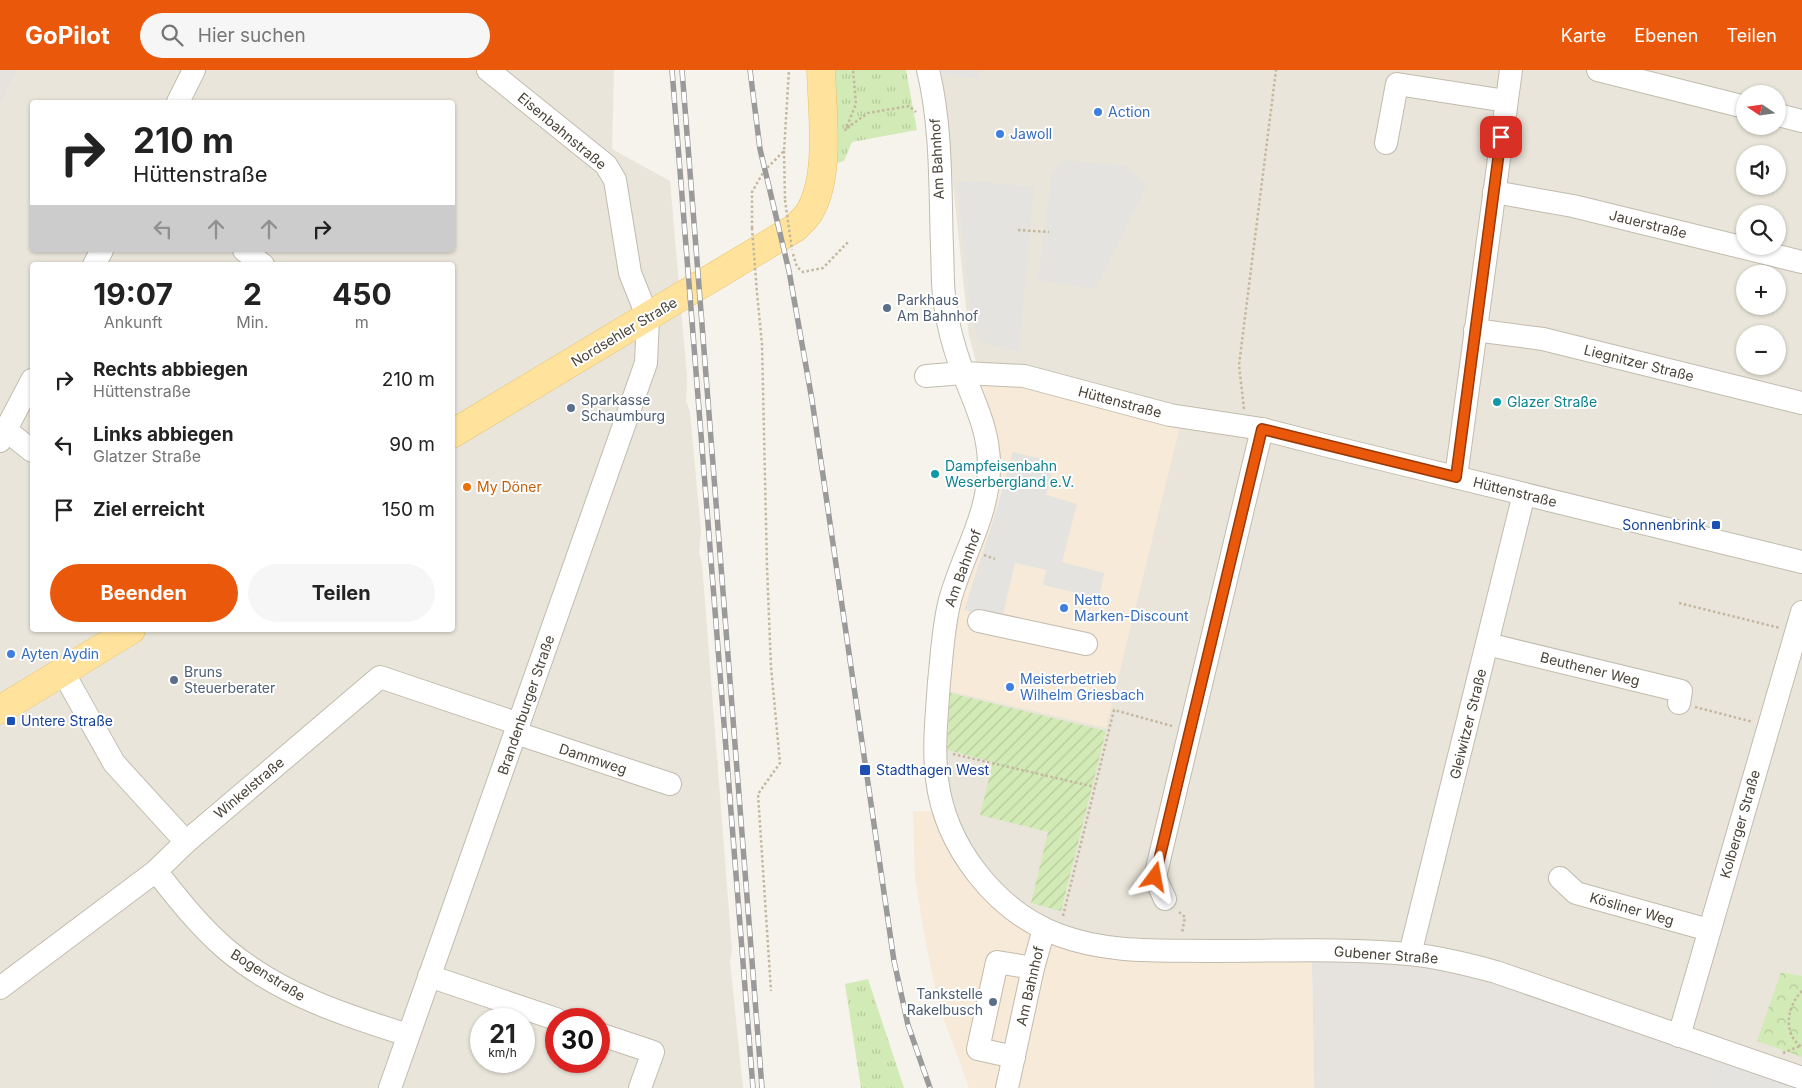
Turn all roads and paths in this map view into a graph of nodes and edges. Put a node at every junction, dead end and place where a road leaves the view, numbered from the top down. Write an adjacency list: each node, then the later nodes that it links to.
1 (194, 70): 9 (street)
2 (488, 70): 26 (street, Eisenbahnstraße)
3 (789, 70): 17 (path)
4 (821, 70): 21 (main road, Nordsehler Straße)
5 (928, 70): 15 (street, Am Bahnhof)
6 (1276, 70): 33 (path)
7 (1510, 70): 10 (street)
8 (1598, 70): 11 (street)
9 (179, 100)
10 (1506, 100): 16 (street); 18 (street)
11 (1736, 105)
12 (1786, 117): 13 (street)
13 (1802, 121)
14 (847, 128): 15 (path)
15 (936, 129): 28 (street, Am Bahnhof)
16 (1386, 144)
17 (784, 151): 21 (path, bridge); 65 (path, bridge)
18 (1494, 192): 25 (street, Jauerstraße); 27 (street)
19 (1018, 230): 20 (path)
20 (1049, 232)
21 (794, 239): 22 (path); 26 (main road, Nordsehler Straße)
22 (849, 240)
23 (247, 252): 24 (street)
24 (259, 262)
25 (1802, 262)
26 (648, 318): 32 (main road, Nordsehler Straße); 49 (street, Brandenburger Straße)
27 (1475, 330): 31 (street, Liegnitzer Straße); 36 (street)
28 (963, 372): 29 (street, Hüttenstraße); 33 (street, Hüttenstraße); 51 (street, Am Bahnhof)
29 (926, 376)
30 (30, 384): 34 (street)
31 (1802, 403)
32 (457, 424)
33 (1252, 427): 36 (street, Hüttenstraße); 50 (street)
34 (3, 436): 35 (street)
35 (30, 450)
36 (1456, 477): 37 (street, Hüttenstraße)
37 (1524, 494): 38 (street, Hüttenstraße); 44 (street, Gleiwitzer Straße)
38 (1802, 562)
39 (1679, 603): 41 (path)
40 (979, 621): 43 (street)
41 (1799, 622): 48 (street, Kolberger Straße)
42 (129, 632): 45 (main road)
43 (1086, 644)
44 (1487, 644): 46 (street, Beuthener Weg); 61 (street, Gleiwitzer Straße)
45 (63, 672): 47 (main road); 54 (street)
46 (1679, 703): 48 (path)
47 (0, 710)
48 (1768, 727): 58 (street, Kolberger Straße)
49 (518, 729): 52 (street, Dammweg); 54 (street, Winkelstraße); 63 (street, Brandenburger Straße)
50 (1190, 730): 53 (path); 57 (street)
51 (935, 750): 53 (path); 59 (street, Am Bahnhof)
52 (670, 784)
53 (1095, 787): 59 (path)
54 (186, 842): 55 (street, Winkelstraße)
55 (156, 871): 64 (street, Winkelstraße); 68 (street, Bogenstraße)
56 (1560, 878): 58 (street, Kösliner Weg)
57 (1165, 899): 60 (path)
58 (1709, 930): 69 (street, Kolberger Straße)
59 (1051, 932): 60 (street, Gubener Straße); 62 (street, Am Bahnhof)
60 (1183, 950): 61 (street, Gubener Straße)
61 (1410, 954): 69 (street, Gubener Straße)
62 (1033, 968): 72 (street, Am Bahnhof); 72 (street)
63 (429, 976): 67 (street); 68 (street, Brandenburger Straße)
64 (0, 988)
65 (771, 990)
66 (1802, 991): 71 (path)
67 (545, 1015)
68 (408, 1035): 74 (street, Brandenburger Straße)
69 (1679, 1036): 73 (street, Gubener Straße)
70 (610, 1038): 75 (street)
71 (1802, 1047)
72 (1014, 1057): 76 (street, Am Bahnhof)
73 (1802, 1078)
74 (390, 1088)
75 (640, 1088)
76 (1007, 1088)

